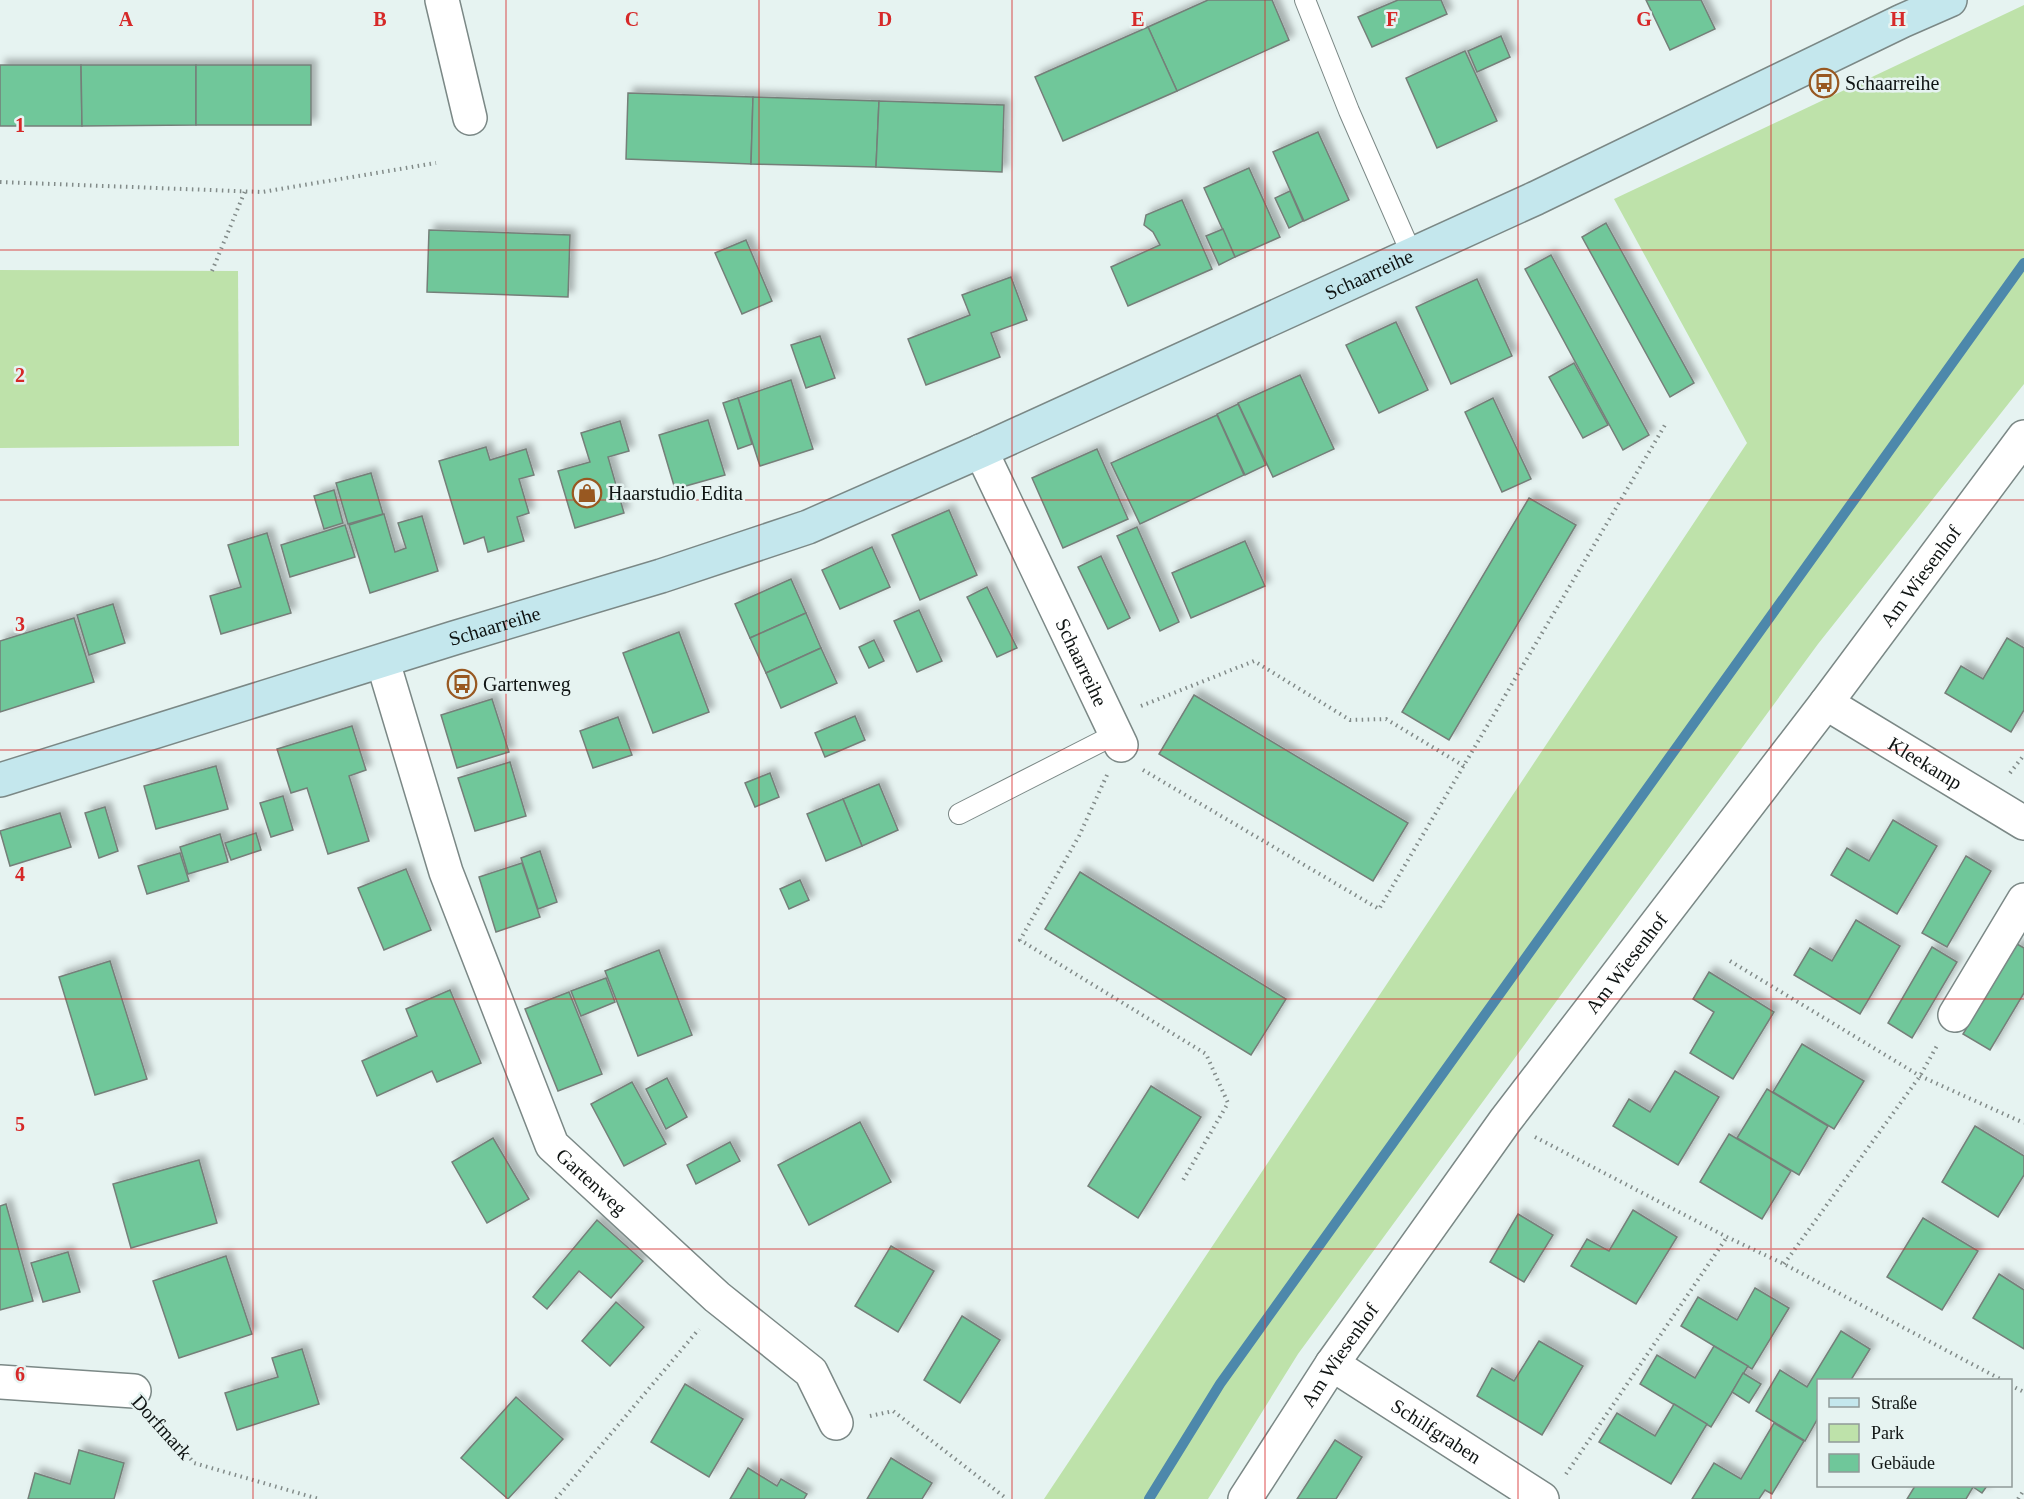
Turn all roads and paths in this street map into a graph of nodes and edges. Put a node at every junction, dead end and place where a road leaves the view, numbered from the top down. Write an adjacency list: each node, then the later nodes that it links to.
1 (442, 0): 4 (street)
2 (1305, 0): 8 (lane)
3 (1950, 0): 8 (main road, Schaarreihe)
4 (470, 118)
5 (436, 163): 7 (path)
6 (0, 182): 7 (path)
7 (245, 191): 9 (path)
8 (1412, 255): 12 (main road, Schaarreihe)
9 (212, 271)
10 (1665, 425): 16 (path)
11 (2024, 437): 14 (street, Am Wiesenhof)
12 (981, 451): 13 (main road, Schaarreihe); 15 (street, Schaarreihe)
13 (383, 662): 17 (main road, Schaarreihe); 29 (street, Gartenweg)
14 (1826, 703): 19 (street, Kleekamp); 24 (street, Am Wiesenhof)
15 (1115, 732): 16 (path); 16 (path); 18 (lane); 26 (path)
16 (1464, 766)
17 (0, 780)
18 (959, 814)
19 (2024, 823)
20 (2024, 900): 22 (street)
21 (1730, 961): 23 (path)
22 (1955, 1015)
23 (1920, 1076): 25 (path); 28 (path)
24 (1505, 1121): 27 (path); 30 (street, Am Wiesenhof)
25 (2024, 1122)
26 (1182, 1182)
27 (1727, 1237): 28 (path); 35 (path)
28 (1784, 1264): 31 (path)
29 (717, 1297): 34 (street, Gartenweg); 38 (path)
30 (1332, 1364): 35 (street, Schilfgraben); 40 (street, Am Wiesenhof)
31 (2000, 1379)
32 (0, 1382): 33 (street, Dorfmark)
33 (134, 1391): 37 (path, Dorfmark)
34 (848, 1420): 39 (path)
35 (1552, 1489)
36 (2024, 1490): 41 (path)
37 (319, 1499)
38 (556, 1499)
39 (1006, 1499)
40 (1245, 1499)
41 (2018, 1499)

